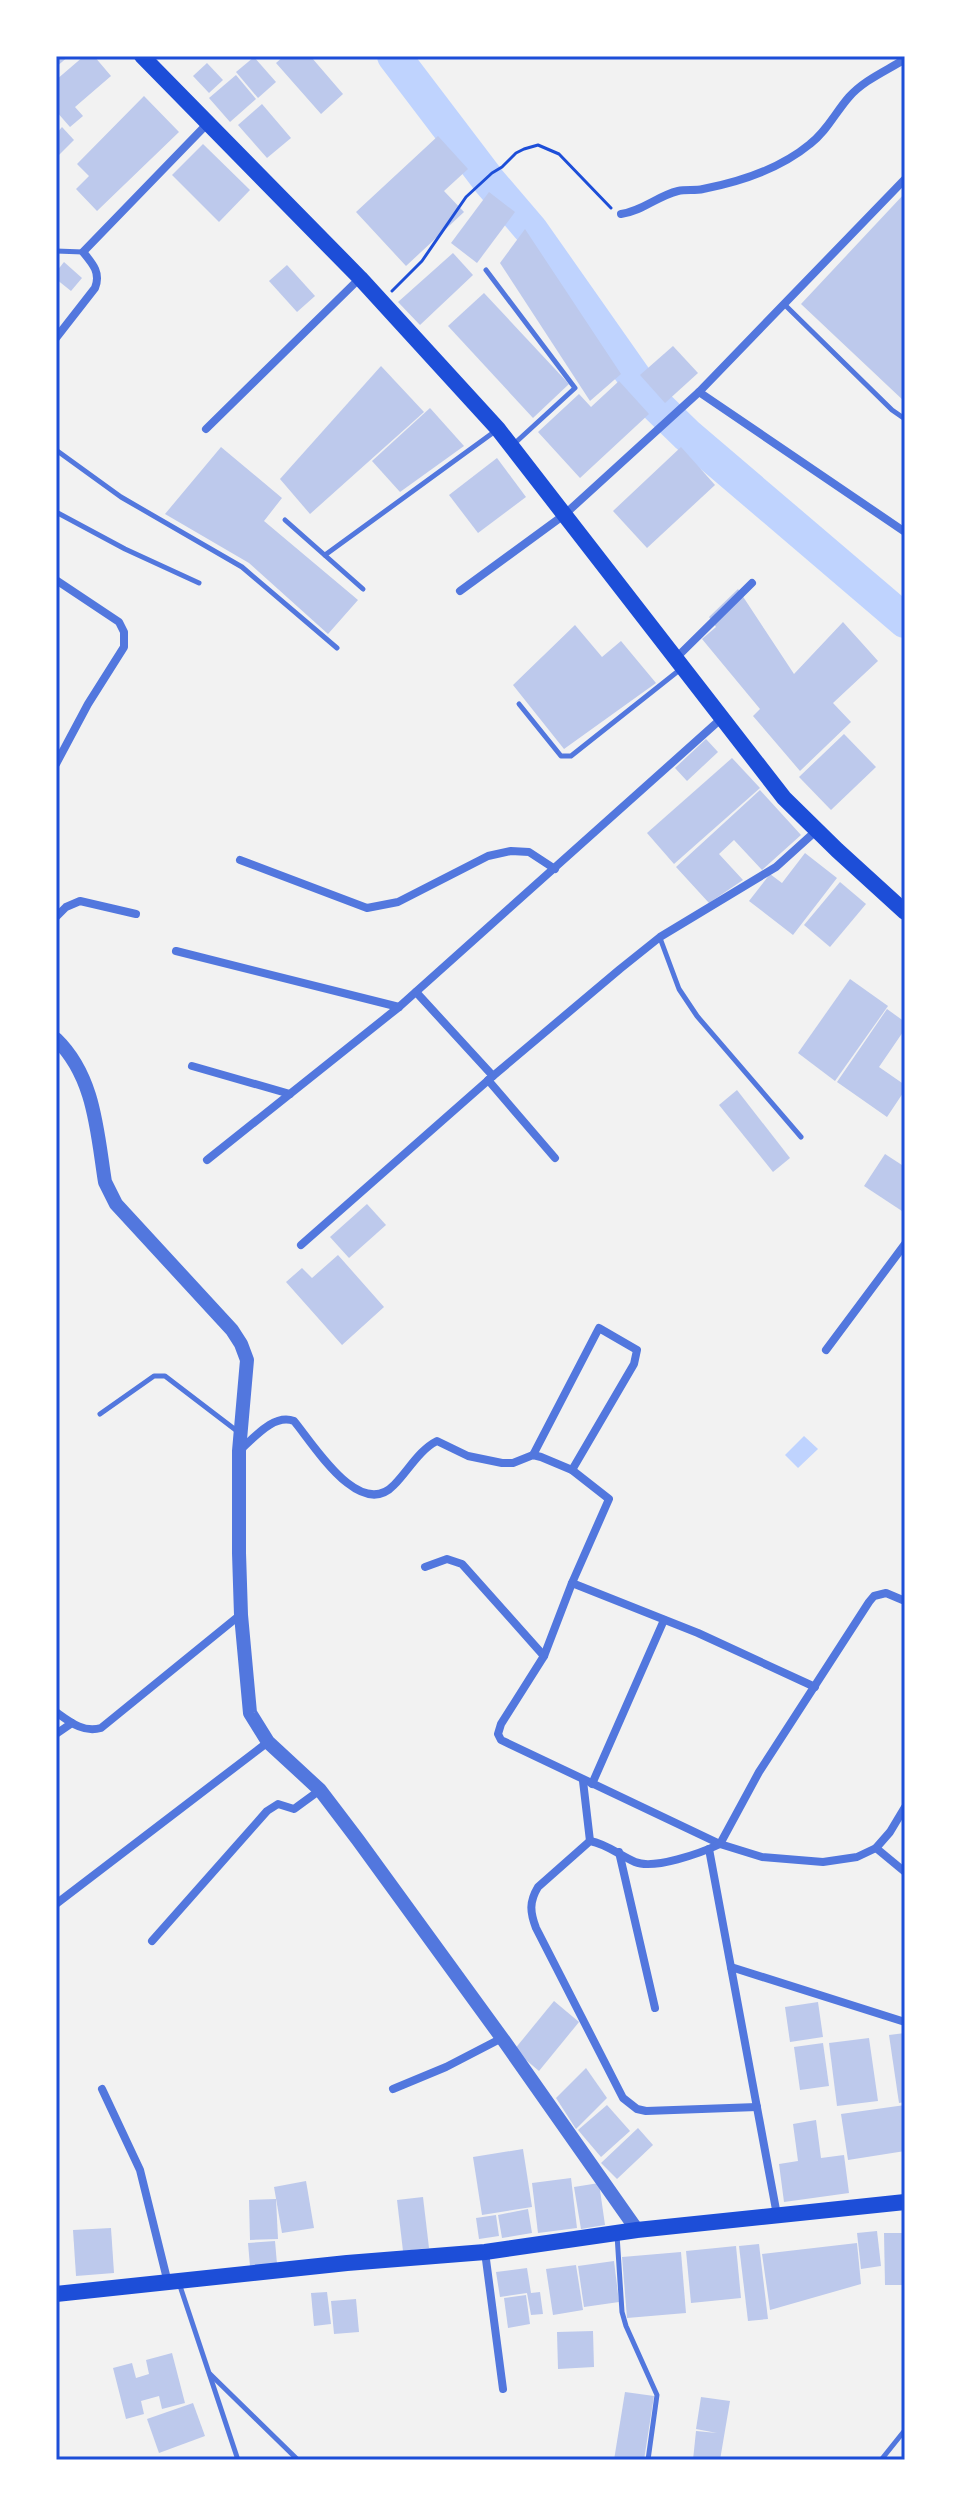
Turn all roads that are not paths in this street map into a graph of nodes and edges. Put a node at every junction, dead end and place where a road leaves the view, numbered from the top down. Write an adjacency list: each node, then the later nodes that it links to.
1 (142, 56): 3 (main road)
2 (905, 59): 5 (street)
3 (208, 123): 7 (street); 9 (main road)
4 (905, 179): 10 (street)
5 (621, 214)
6 (56, 251): 7 (lane)
7 (83, 252): 11 (street)
8 (486, 270): 16 (lane)
9 (360, 278): 14 (street); 15 (main road)
10 (785, 305): 12 (street); 13 (lane)
11 (56, 338)
12 (699, 392): 19 (street); 21 (street)
13 (905, 419)
14 (206, 429)
15 (498, 429): 16 (main road); 22 (lane)
16 (512, 447): 19 (main road)
17 (56, 450): 28 (lane)
18 (56, 512): 24 (lane)
19 (564, 515): 27 (street); 29 (main road)
20 (285, 520): 22 (lane)
21 (905, 532)
22 (325, 555): 26 (lane)
23 (56, 580): 32 (street)
24 (199, 583)
25 (752, 583): 29 (street)
26 (363, 589)
27 (460, 591)
28 (337, 648)
29 (679, 663): 30 (lane); 31 (main road)
30 (519, 704)
31 (722, 718): 33 (main road); 35 (street)
32 (56, 764)
33 (817, 830): 36 (main road); 39 (street)
34 (240, 860): 35 (street)
35 (555, 869): 41 (street)
36 (905, 912)
37 (136, 914): 38 (street)
38 (56, 917)
39 (660, 937): 45 (street); 47 (lane)
40 (176, 951): 42 (street)
41 (416, 992): 42 (street); 45 (street)
42 (399, 1007): 46 (street)
43 (56, 1039): 54 (street)
44 (192, 1066): 46 (street)
45 (491, 1078): 48 (street); 51 (street)
46 (290, 1094): 49 (street)
47 (801, 1137)
48 (555, 1158)
49 (207, 1160)
50 (905, 1244): 52 (street)
51 (301, 1245)
52 (826, 1350)
53 (100, 1414): 54 (lane)
54 (240, 1434): 55 (street)
55 (239, 1451): 56 (street); 61 (street)
56 (533, 1455): 57 (street); 57 (street)
57 (572, 1470): 59 (street)
58 (425, 1567): 63 (street)
59 (572, 1583): 62 (street); 63 (street)
60 (905, 1601): 64 (street)
61 (241, 1615): 66 (street); 68 (street)
62 (664, 1620): 64 (street); 69 (street)
63 (544, 1656): 69 (street)
64 (815, 1687): 73 (street)
65 (56, 1712): 66 (street)
66 (72, 1723): 67 (street)
67 (56, 1734)
68 (268, 1742): 70 (street); 78 (street)
69 (588, 1782): 72 (street); 73 (street)
70 (320, 1790): 79 (street); 83 (street)
71 (905, 1807): 74 (street)
72 (590, 1841): 76 (street); 86 (street)
73 (720, 1844): 74 (street); 75 (street)
74 (876, 1848): 77 (street)
75 (709, 1849): 76 (street); 80 (street)
76 (619, 1852): 81 (street)
77 (905, 1872)
78 (56, 1904)
79 (152, 1941)
80 (731, 1967): 82 (street); 86 (street)
81 (655, 2008)
82 (905, 2022)
83 (502, 2038): 85 (street); 89 (street)
84 (102, 2089): 92 (street)
85 (393, 2089)
86 (757, 2107): 88 (street)
87 (905, 2202): 88 (main road)
88 (777, 2215): 89 (main road)
89 (637, 2230): 90 (main road)
90 (617, 2234): 91 (main road); 99 (lane)
91 (485, 2252): 92 (main road); 95 (street)
92 (173, 2282): 93 (main road); 94 (lane)
93 (56, 2294)
94 (207, 2372): 97 (lane); 98 (lane)
95 (503, 2389)
96 (905, 2430): 100 (lane)
97 (238, 2460)
98 (298, 2460)
99 (648, 2460)
100 (881, 2460)

